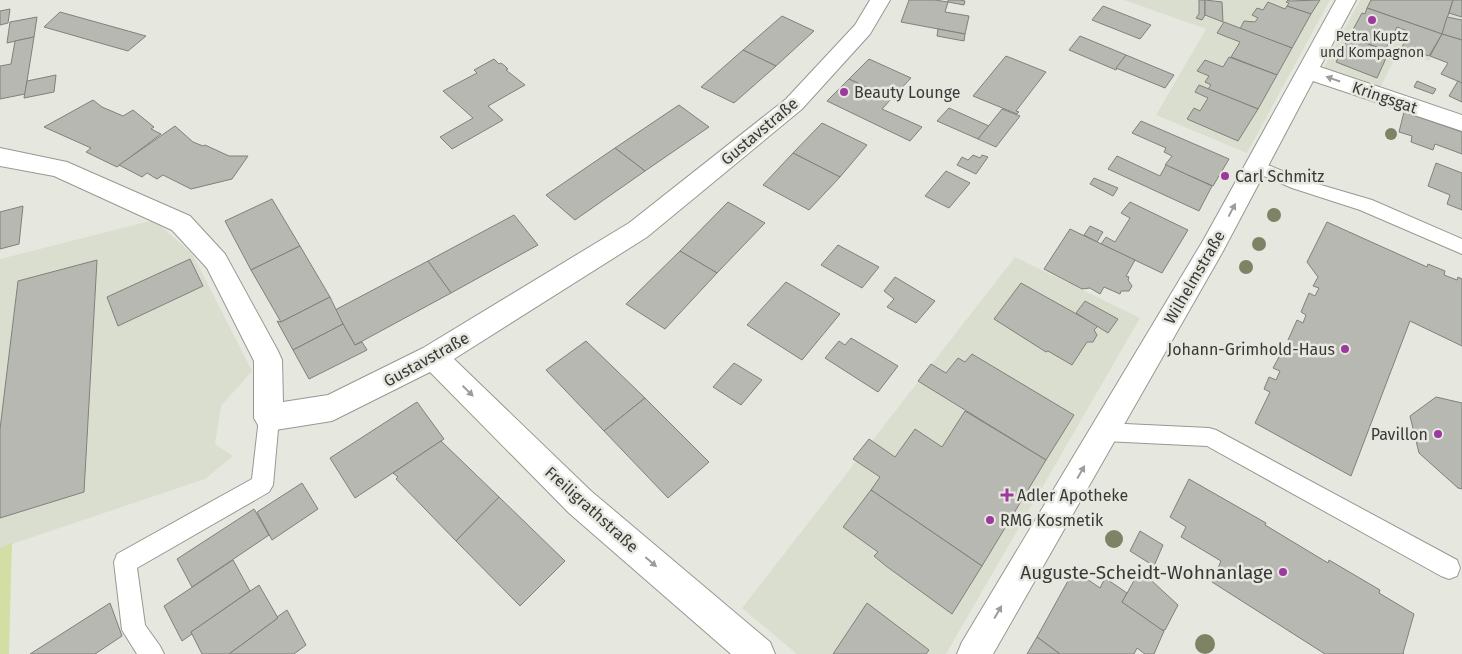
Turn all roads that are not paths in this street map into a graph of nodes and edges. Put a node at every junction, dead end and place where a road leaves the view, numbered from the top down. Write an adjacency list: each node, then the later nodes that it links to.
1 (880, 0): 8 (street, Gustavstraße)
2 (1346, 0): 3 (street, Wilhelmstraße)
3 (1308, 71): 4 (street, Kringsgat, one-way to 3); 6 (street, Wilhelmstraße)
4 (1462, 123)
5 (0, 157): 9 (street)
6 (1256, 166): 7 (lane); 10 (street, Wilhelmstraße, one-way to 6)
7 (1462, 247)
8 (433, 357): 9 (street, Gustavstraße); 13 (street, Freiligrathstraße, one-way to 13)
9 (269, 418): 12 (lane)
10 (1104, 432): 11 (lane); 14 (street, Wilhelmstraße, one-way to 10)
11 (1449, 568)
12 (152, 654)
13 (758, 654)
14 (974, 654)

